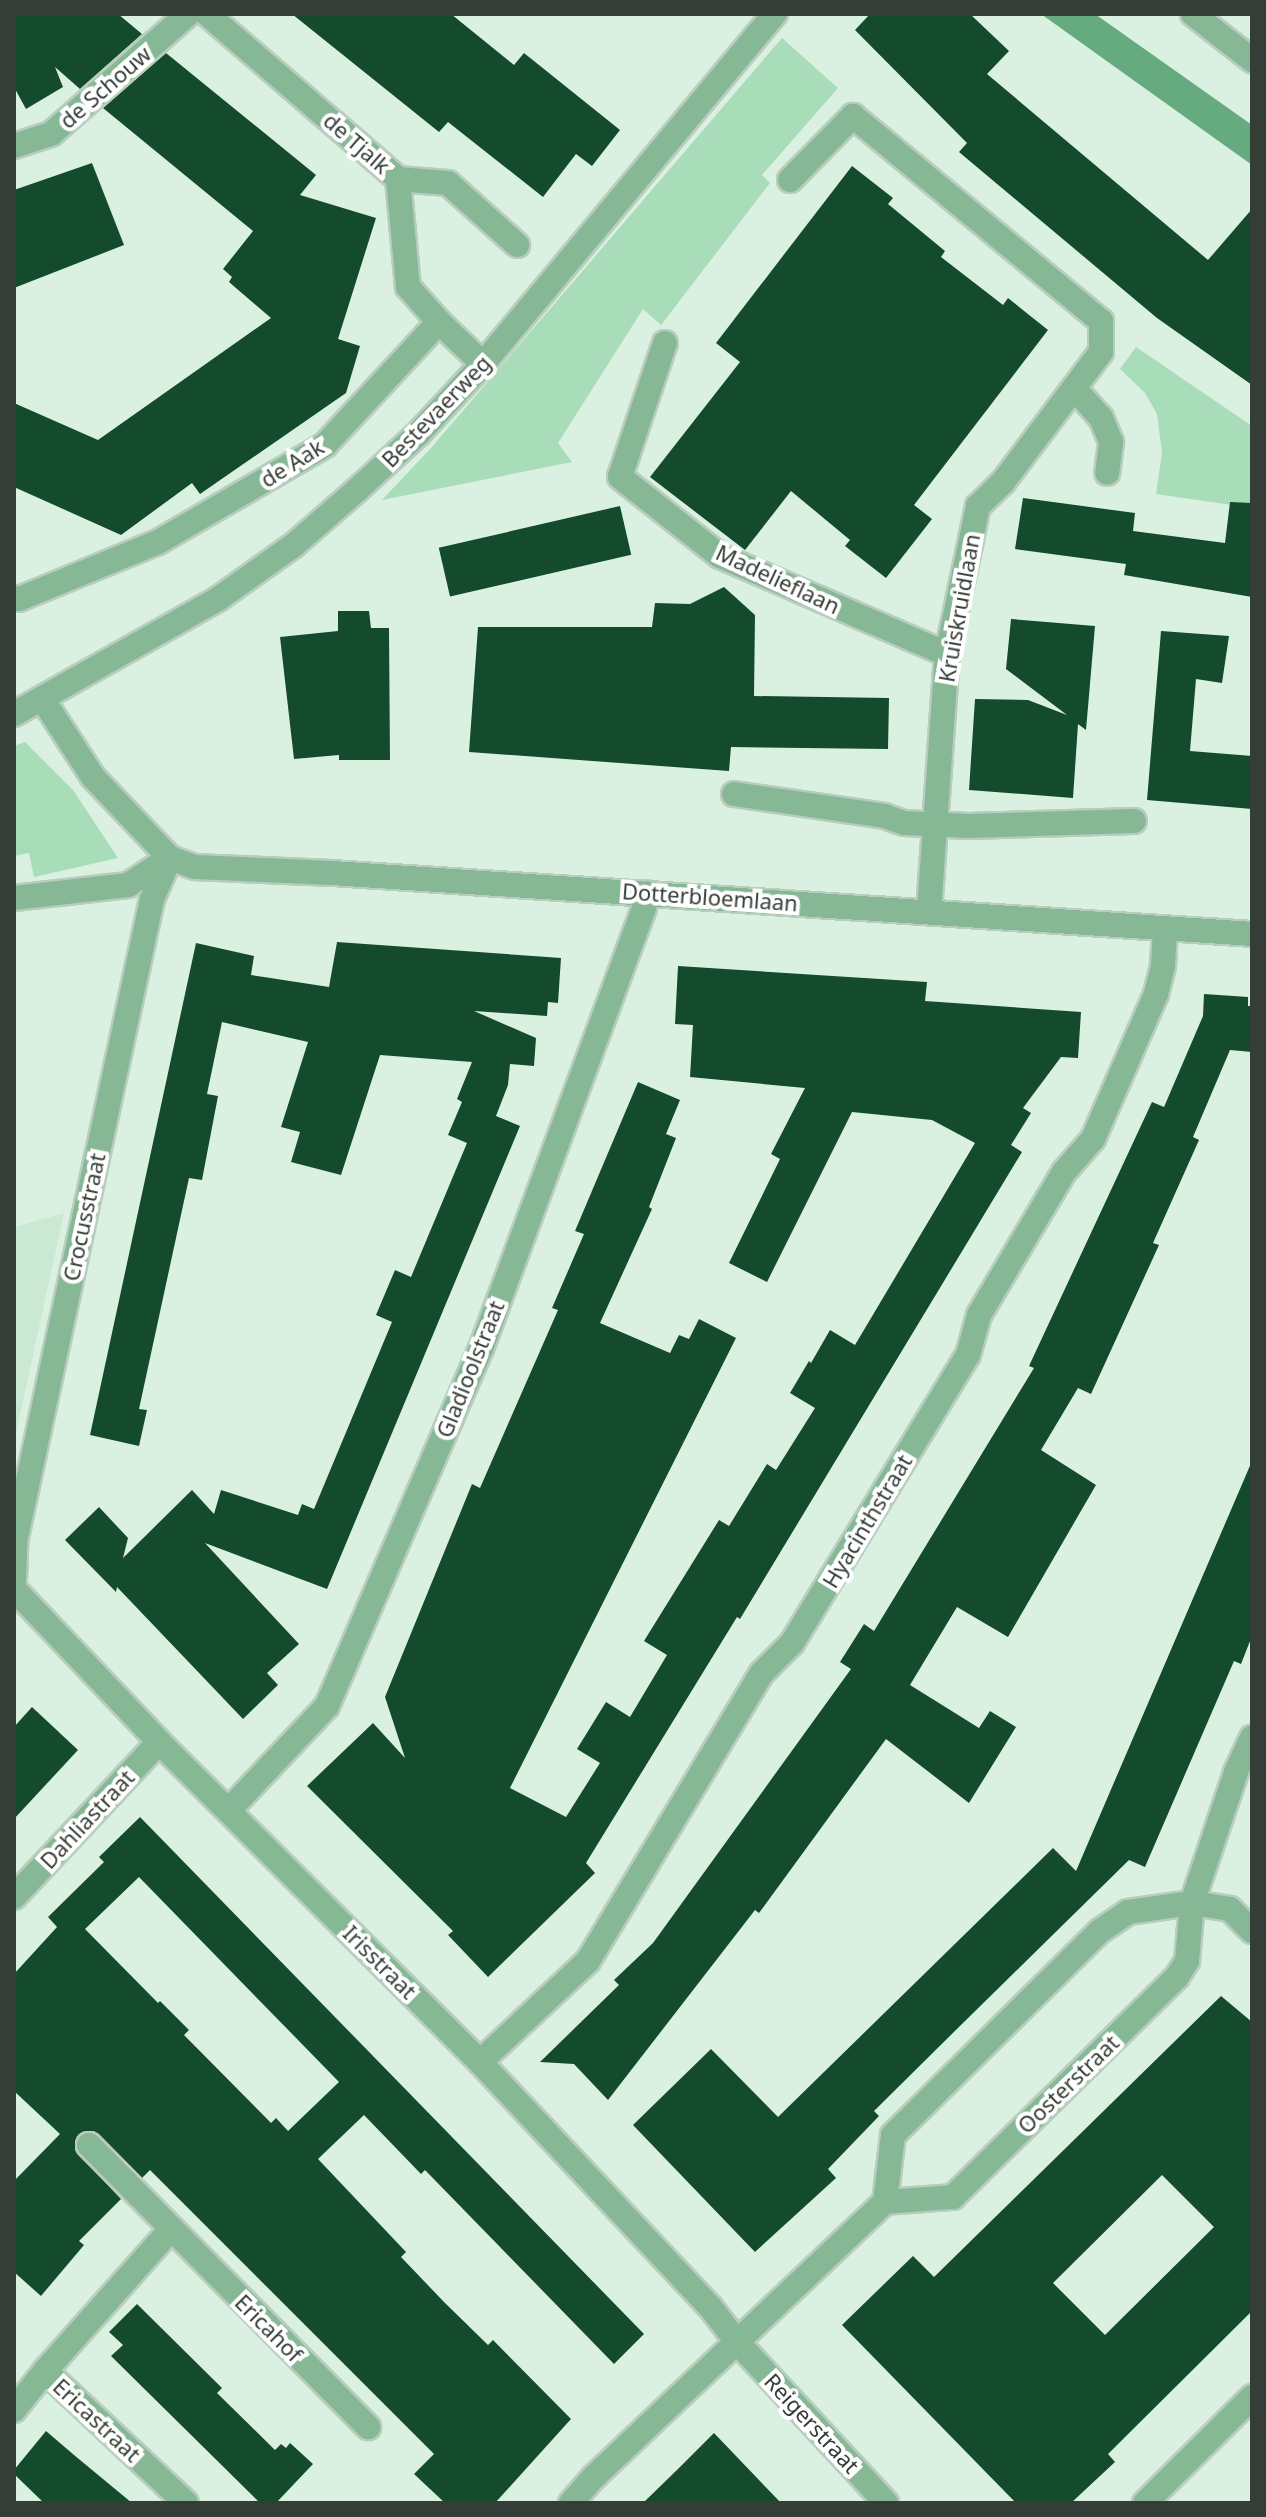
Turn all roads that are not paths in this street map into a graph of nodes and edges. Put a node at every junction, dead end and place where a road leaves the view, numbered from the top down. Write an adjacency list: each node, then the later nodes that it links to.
1 (188, 14): 6 (street, de Schouw)
2 (207, 14): 7 (street, de Tjalk)
3 (775, 14): 12 (street, Bestevaerweg)
4 (1193, 14): 5 (street)
5 (1252, 60)
6 (14, 146)
7 (398, 179): 9 (street, de Tjalk); 10 (street)
8 (790, 180): 13 (street, Kruiskruidlaan)
9 (517, 245)
10 (439, 322): 12 (street); 15 (street, de Aak)
11 (665, 343): 16 (street, Madelieflaan)
12 (483, 364): 17 (street, Bestevaerweg)
13 (1074, 388): 14 (street); 16 (street, Kruiskruidlaan)
14 (1107, 473)
15 (14, 598)
16 (947, 654): 21 (street, Kruiskruidlaan)
17 (43, 700): 18 (street, Bestevaerweg); 22 (street)
18 (14, 714)
19 (734, 794): 21 (street)
20 (1134, 821): 21 (street)
21 (934, 824): 25 (street, Kruiskruidlaan)
22 (170, 858): 23 (street, Dotterbloemlaan); 24 (street); 28 (street, Crocusstraat)
23 (646, 893): 25 (street, Dotterbloemlaan); 32 (street, Gladioolstraat)
24 (14, 898)
25 (929, 911): 26 (street, Dotterbloemlaan)
26 (1165, 928): 27 (street, Dotterbloemlaan); 36 (street, Hyacinthstraat)
27 (1252, 934)
28 (14, 1580)
29 (14, 1589): 31 (street, Irisstraat)
30 (1252, 1737): 34 (street, Oosterstraat)
31 (159, 1742): 32 (street, Irisstraat); 33 (street, Dahliastraat)
32 (229, 1810): 36 (street, Irisstraat)
33 (14, 1897)
34 (1192, 1903): 35 (street); 38 (street); 38 (street, Oosterstraat)
35 (1252, 1931)
36 (480, 2062): 40 (street, Irisstraat)
37 (89, 2145): 39 (street, Ericahof)
38 (885, 2202): 40 (street)
39 (171, 2229): 41 (street); 44 (street, Ericahof)
40 (738, 2343): 46 (street); 47 (street, Reigerstraat)
41 (45, 2371): 43 (street, Ericastraat); 45 (street, Ericastraat)
42 (1252, 2397): 48 (street)
43 (14, 2410)
44 (368, 2427)
45 (186, 2503)
46 (571, 2503)
47 (886, 2503)
48 (1145, 2503)

